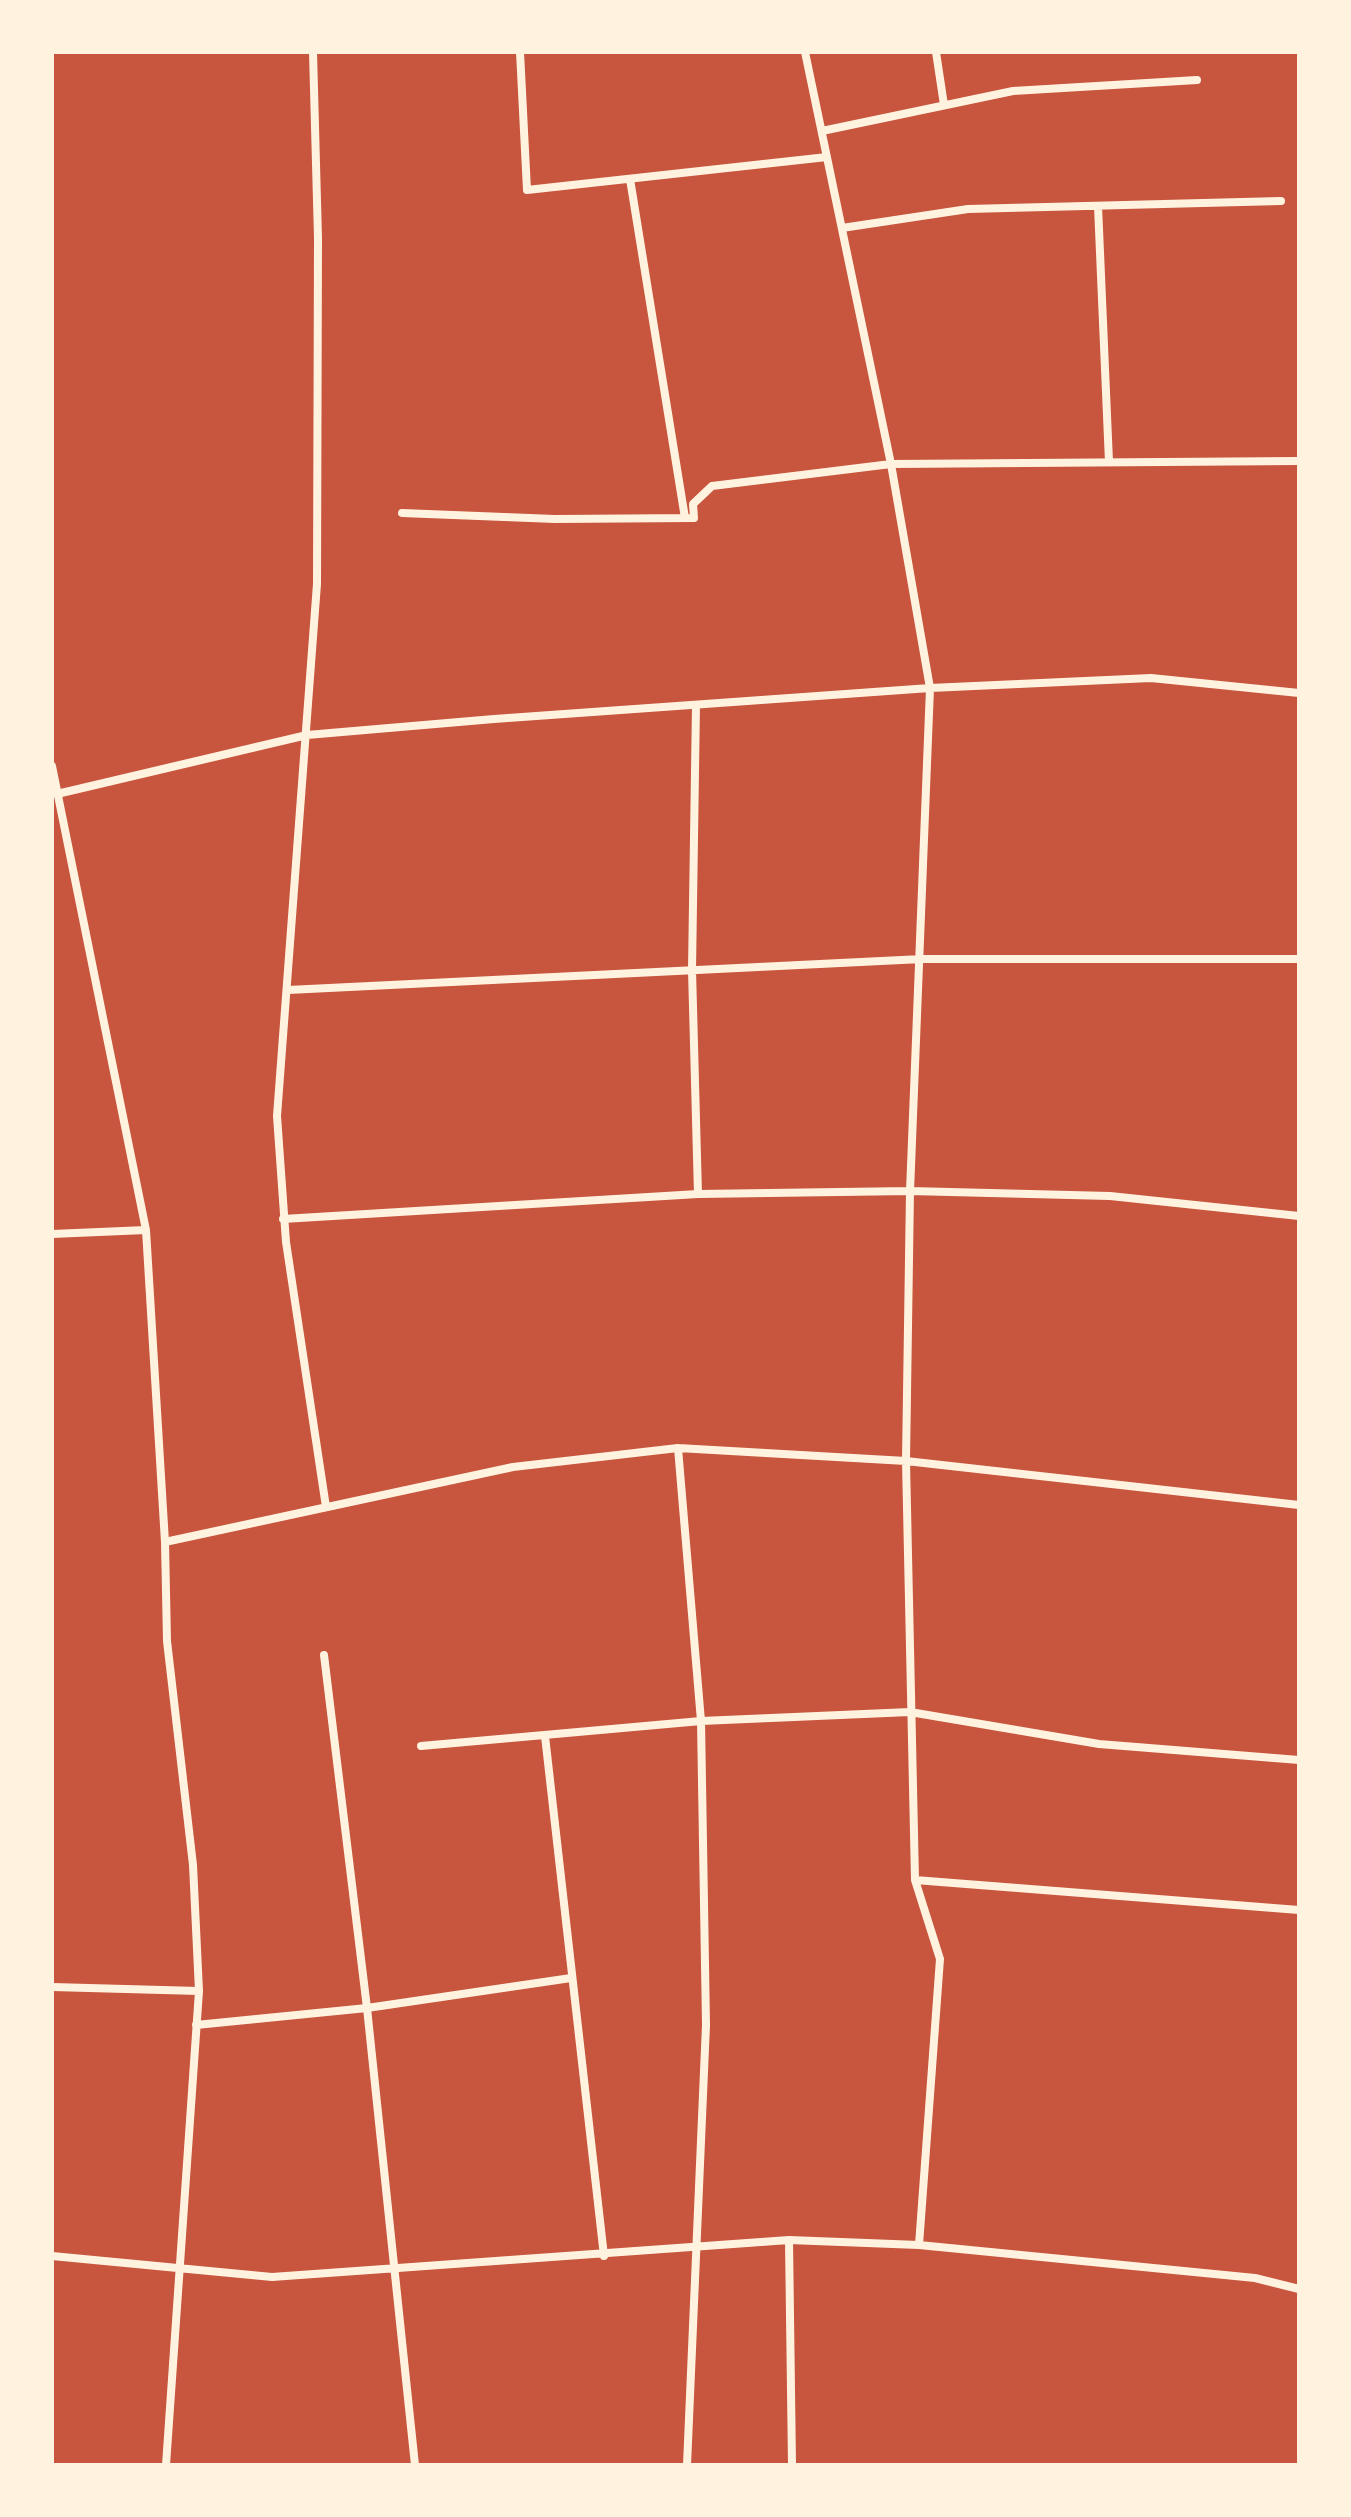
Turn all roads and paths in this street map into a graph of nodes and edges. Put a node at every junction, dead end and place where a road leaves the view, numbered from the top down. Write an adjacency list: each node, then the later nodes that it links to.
1 (313, 52): 21 (street)
2 (520, 52): 9 (street)
3 (805, 52): 7 (street)
4 (936, 52): 6 (street)
5 (1197, 80): 6 (street)
6 (944, 105): 7 (street)
7 (822, 131): 8 (street)
8 (827, 157): 9 (street); 12 (street)
9 (630, 179): 17 (street)
10 (1281, 201): 11 (street)
11 (1098, 206): 12 (street); 14 (street)
12 (842, 228): 15 (street)
13 (1299, 461): 14 (street)
14 (1109, 462): 15 (street)
15 (891, 464): 17 (street); 18 (street)
16 (402, 513): 17 (street)
17 (685, 518)
18 (930, 688): 19 (street); 20 (street); 24 (street)
19 (1299, 693)
20 (696, 705): 21 (street); 26 (street)
21 (307, 735): 23 (street); 27 (street)
22 (52, 766): 23 (street)
23 (57, 794): 32 (street)
24 (922, 959): 25 (street); 26 (street); 28 (street)
25 (1299, 959)
26 (692, 970): 27 (street); 29 (street)
27 (288, 990): 31 (street)
28 (910, 1191): 29 (street); 30 (street); 35 (street)
29 (698, 1194): 31 (street)
30 (1299, 1216)
31 (283, 1219): 37 (street)
32 (146, 1230): 33 (street); 38 (street)
33 (52, 1234)
34 (678, 1448): 35 (street); 37 (street); 41 (street)
35 (906, 1461): 36 (street); 40 (street)
36 (1299, 1505)
37 (326, 1507): 38 (street)
38 (165, 1542): 49 (street)
39 (324, 1655): 50 (street)
40 (910, 1712): 41 (street); 44 (street); 45 (street)
41 (701, 1721): 42 (street); 54 (street)
42 (545, 1736): 43 (street); 47 (street)
43 (421, 1746)
44 (1299, 1760)
45 (915, 1880): 46 (street); 53 (street)
46 (1299, 1910)
47 (571, 1978): 50 (street); 56 (street)
48 (52, 1987): 49 (street)
49 (199, 1991): 51 (street)
50 (367, 2008): 51 (street); 58 (street)
51 (196, 2025): 57 (street)
52 (789, 2240): 53 (street); 54 (street); 63 (street)
53 (919, 2245): 59 (street)
54 (698, 2248): 56 (street); 62 (street)
55 (52, 2256): 57 (street)
56 (604, 2256): 58 (street)
57 (182, 2268): 58 (street); 60 (street)
58 (395, 2269): 61 (street)
59 (1299, 2289)
60 (166, 2465)
61 (415, 2465)
62 (687, 2465)
63 (792, 2465)

